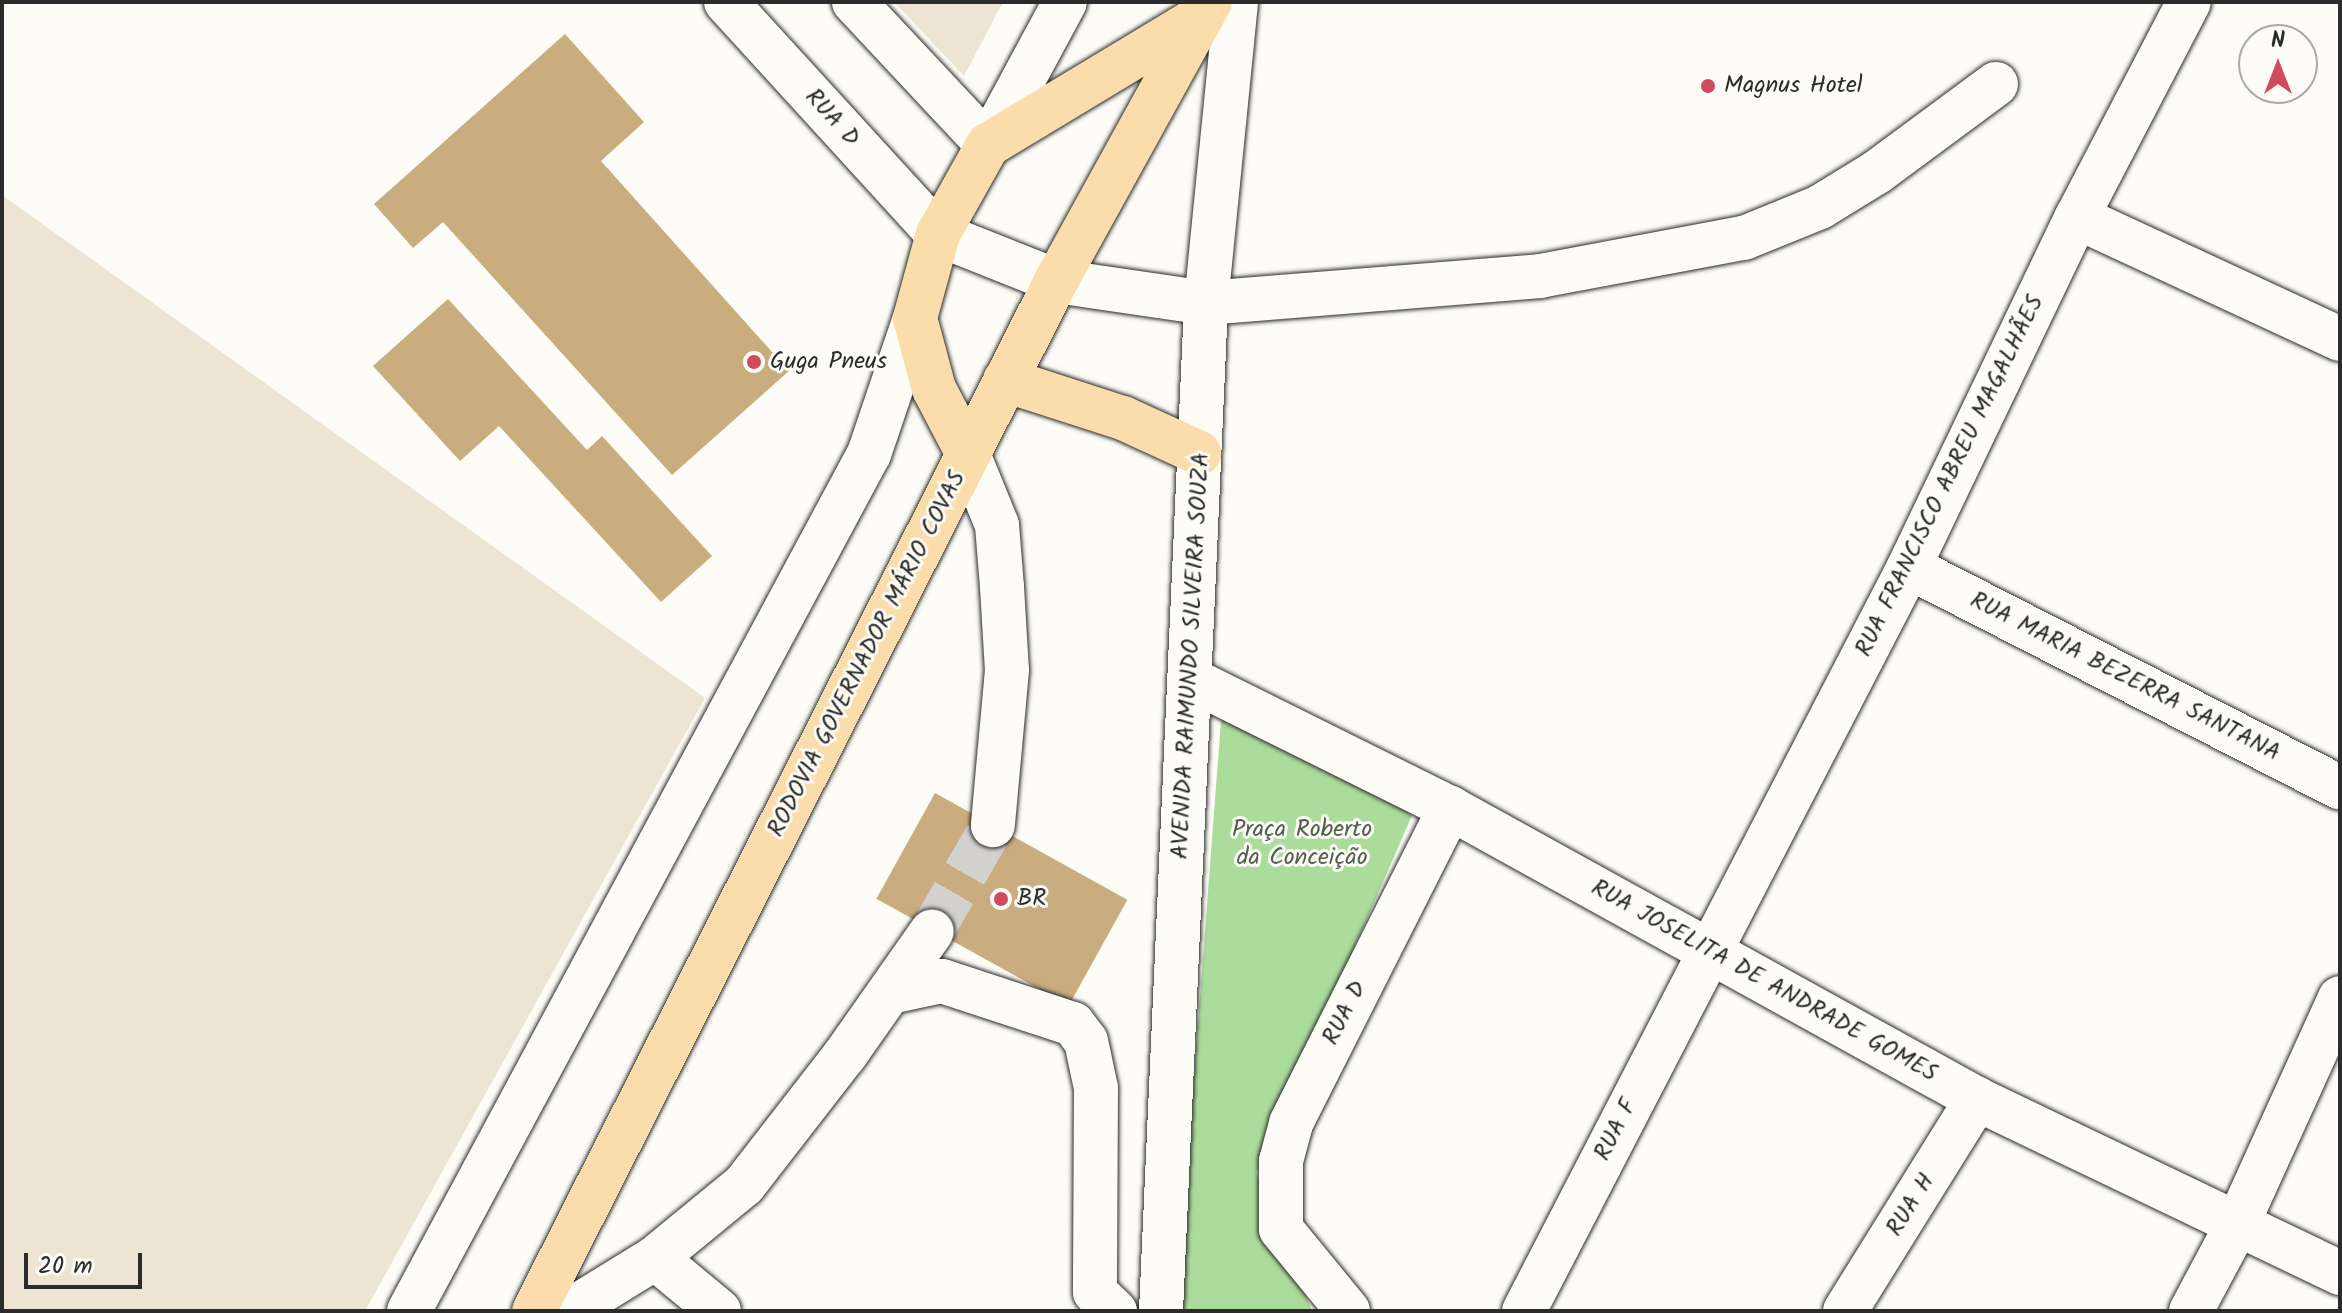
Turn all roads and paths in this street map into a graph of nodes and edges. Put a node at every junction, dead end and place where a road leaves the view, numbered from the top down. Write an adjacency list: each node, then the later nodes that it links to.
1 (726, 2): 9 (street, RUA D)
2 (854, 2): 7 (street)
3 (1065, 2): 7 (street)
4 (2189, 2): 8 (street, RUA FRANCISCO ABREU MAGALHÃES)
5 (1217, 6): 7 (highway); 10 (highway, RODOVIA GOVERNADOR MÁRIO COVAS); 11 (street, AVENIDA RAIMUNDO SILVEIRA SOUZA)
6 (1996, 84): 11 (street)
7 (988, 145): 9 (highway)
8 (2077, 217): 13 (street); 17 (street, RUA FRANCISCO ABREU MAGALHÃES)
9 (938, 234): 10 (street); 12 (highway)
10 (1056, 281): 11 (street); 14 (highway, RODOVIA GOVERNADOR MÁRIO COVAS)
11 (1206, 303): 15 (street, AVENIDA RAIMUNDO SILVEIRA SOUZA)
12 (915, 318): 16 (highway); 30 (street)
13 (2340, 339)
14 (1005, 380): 15 (highway); 16 (highway, RODOVIA GOVERNADOR MÁRIO COVAS)
15 (1199, 453): 18 (street, AVENIDA RAIMUNDO SILVEIRA SOUZA)
16 (968, 454): 21 (street); 31 (highway, RODOVIA GOVERNADOR MÁRIO COVAS)
17 (1909, 567): 19 (street, RUA MARIA BEZERRA SANTANA); 23 (street, RUA FRANCISCO ABREU MAGALHÃES)
18 (1192, 680): 20 (street, RUA JOSELITA DE ANDRADE GOMES); 35 (street, AVENIDA RAIMUNDO SILVEIRA SOUZA)
19 (2340, 788)
20 (1450, 808): 23 (street, RUA JOSELITA DE ANDRADE GOMES); 36 (street, RUA D)
21 (993, 825)
22 (932, 931): 24 (street)
23 (1709, 950): 26 (street, RUA JOSELITA DE ANDRADE GOMES); 37 (street, RUA F)
24 (890, 992): 28 (street); 34 (street)
25 (2340, 998): 27 (street)
26 (1977, 1099): 27 (street, RUA JOSELITA DE ANDRADE GOMES); 38 (street, RUA H)
27 (2237, 1225): 29 (street, RUA JOSELITA DE ANDRADE GOMES); 39 (street)
28 (655, 1258): 32 (street); 33 (street)
29 (2340, 1273)
30 (409, 1311)
31 (534, 1311)
32 (569, 1311)
33 (719, 1311)
34 (1115, 1311)
35 (1161, 1311)
36 (1348, 1311)
37 (1524, 1311)
38 (1845, 1311)
39 (2191, 1311)

